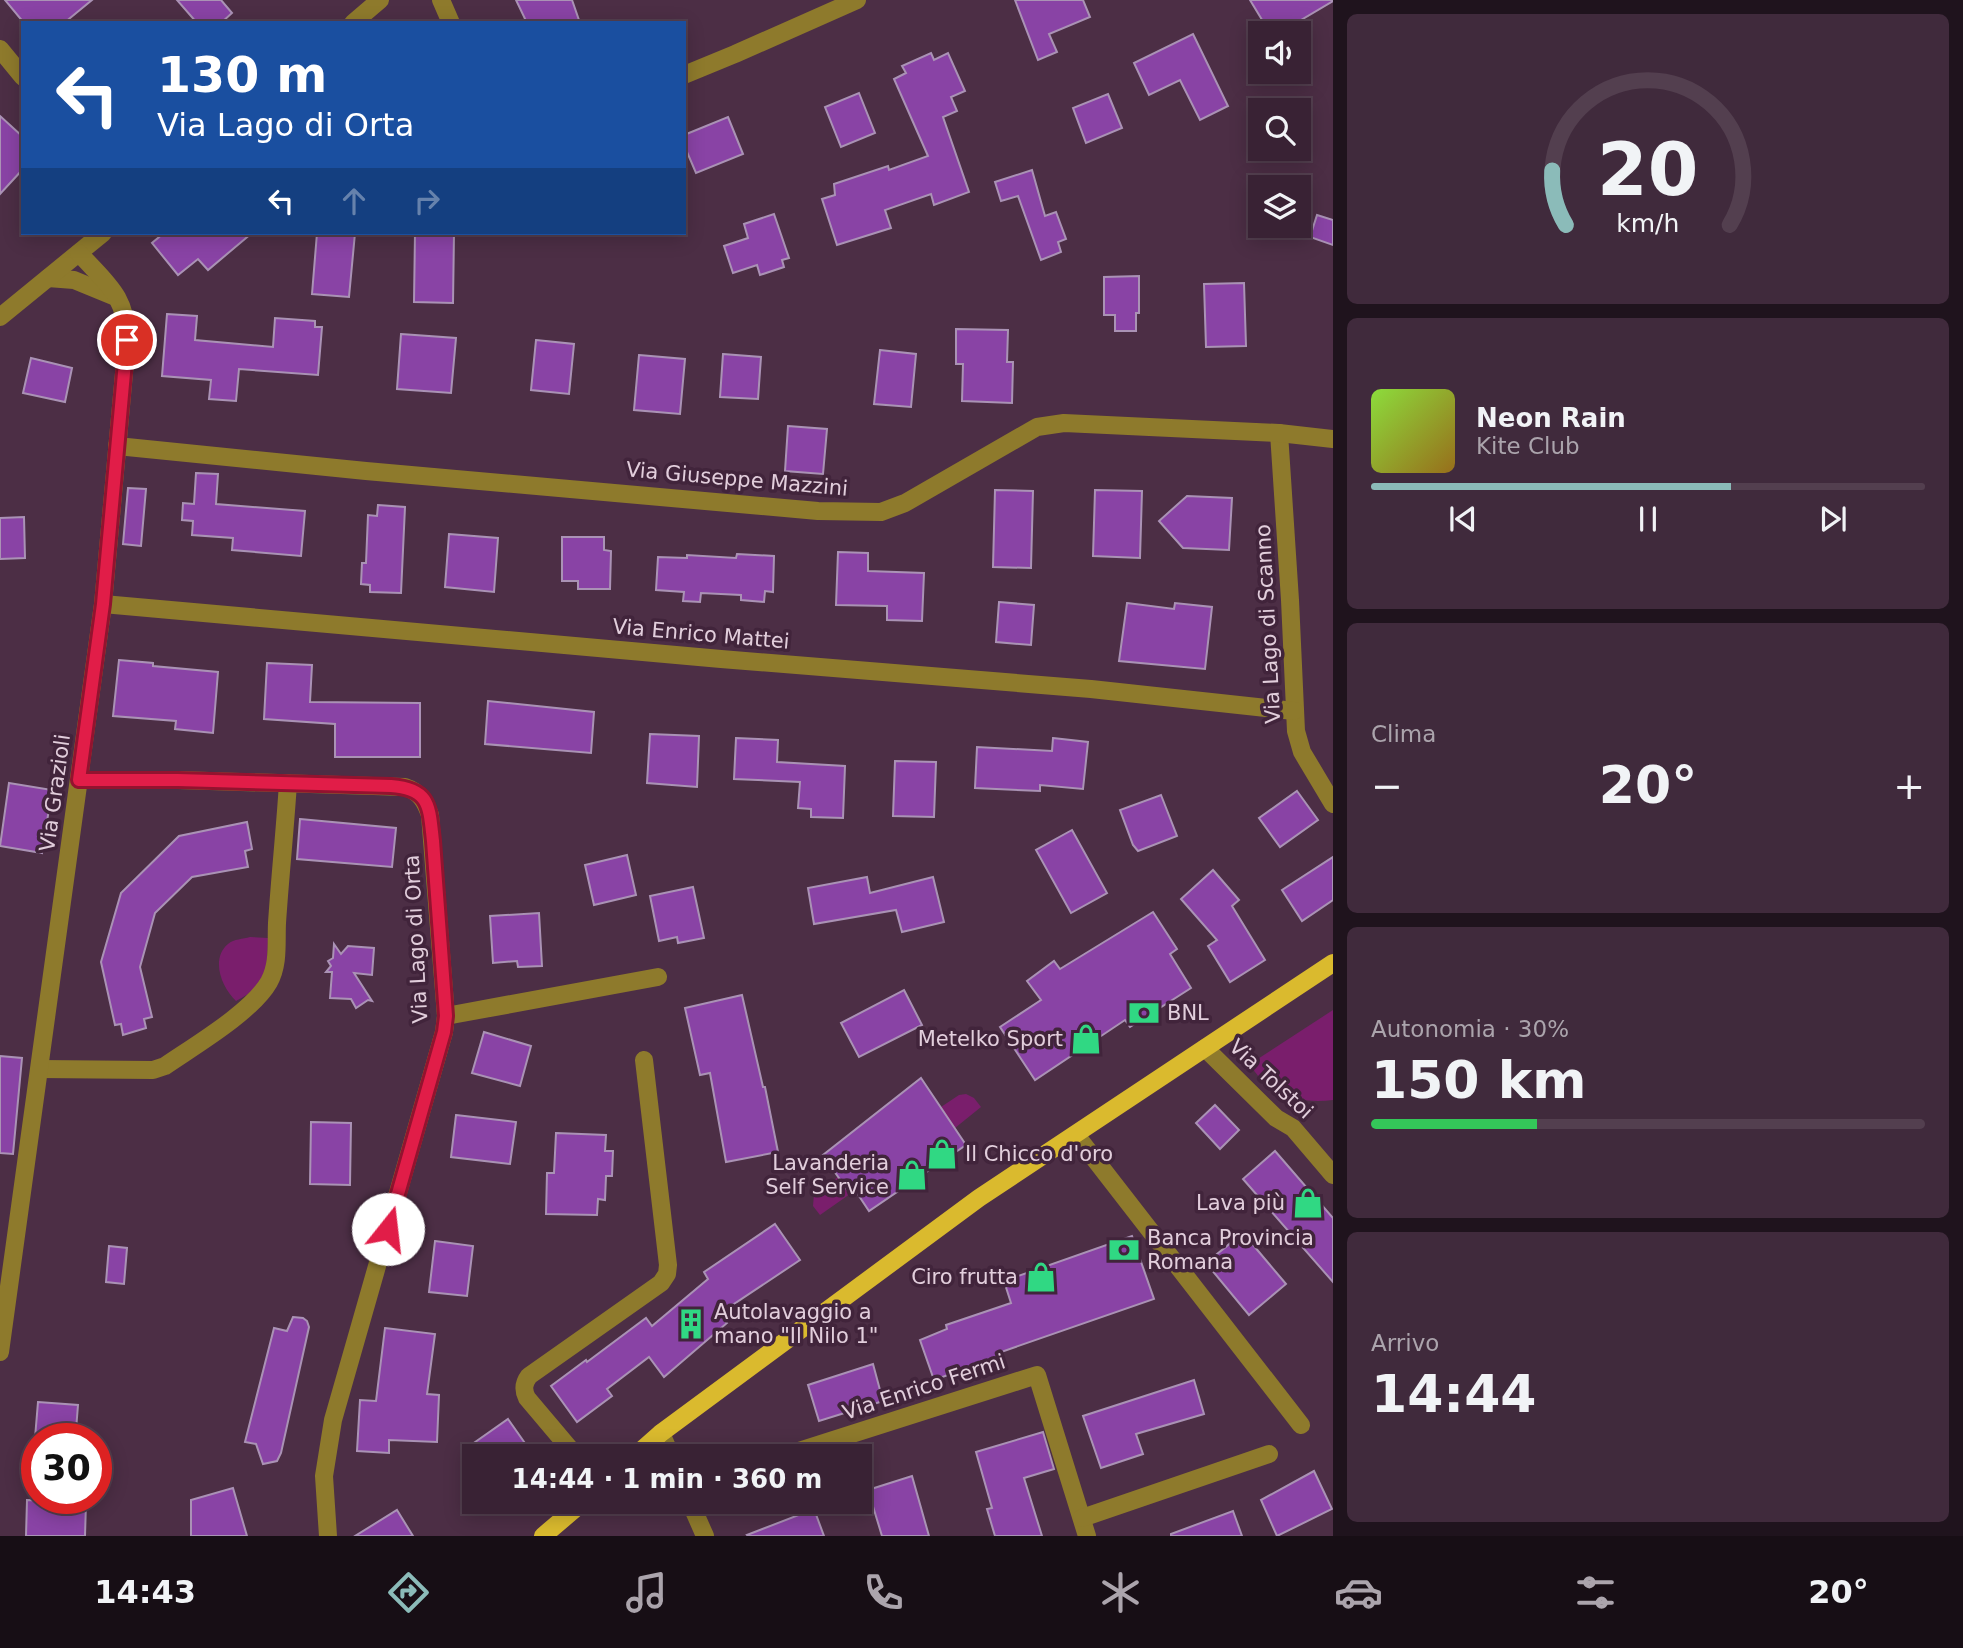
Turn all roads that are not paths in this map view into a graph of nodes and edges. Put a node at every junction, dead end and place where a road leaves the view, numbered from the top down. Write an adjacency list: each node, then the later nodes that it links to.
1 (380, 0): 4 (street)
2 (441, 0): 5 (street)
3 (857, 0): 7 (street)
4 (355, 21)
5 (450, 21)
6 (0, 49): 8 (street)
7 (686, 74)
8 (21, 75)
9 (101, 235): 10 (street)
10 (79, 253): 11 (street); 12 (street, Via Grazioli)
11 (48, 278): 12 (street); 13 (street)
12 (120, 299): 16 (street, Via Grazioli)
13 (0, 317)
14 (1279, 433): 15 (street, Via Giuseppe Mazzini); 16 (street, Via Giuseppe Mazzini); 18 (street, Via Lago di Scanno)
15 (1333, 439)
16 (117, 446): 17 (street, Via Grazioli)
17 (103, 604): 18 (street, Via Enrico Mattei); 19 (street, Via Grazioli)
18 (1294, 711): 21 (street, Via Lago di Scanno)
19 (79, 780): 20 (street, Via Lago di Orta); 27 (street, Via Grazioli)
20 (288, 783): 24 (street, Via Lago di Orta); 27 (street)
21 (1333, 804)
22 (1333, 963): 25 (main road)
23 (658, 977): 24 (street)
24 (446, 1016): 42 (street, Via Lago di Orta)
25 (1205, 1048): 28 (main road); 29 (street, Via Tolstoi)
26 (644, 1060): 34 (street)
27 (40, 1069): 30 (street, Via Grazioli)
28 (1076, 1135): 32 (street); 33 (main road)
29 (1333, 1175)
30 (3, 1301): 31 (street, Via Grazioli)
31 (0, 1352)
32 (1301, 1425)
33 (661, 1433): 35 (main road); 36 (street)
34 (566, 1444)
35 (649, 1444)
36 (666, 1444)
37 (821, 1444): 41 (street, Via Enrico Fermi)
38 (1269, 1454): 41 (street)
39 (569, 1514): 43 (main road)
40 (695, 1514): 44 (street)
41 (1082, 1518): 45 (street, Via Enrico Fermi)
42 (328, 1536)
43 (543, 1536)
44 (705, 1536)
45 (1087, 1536)

